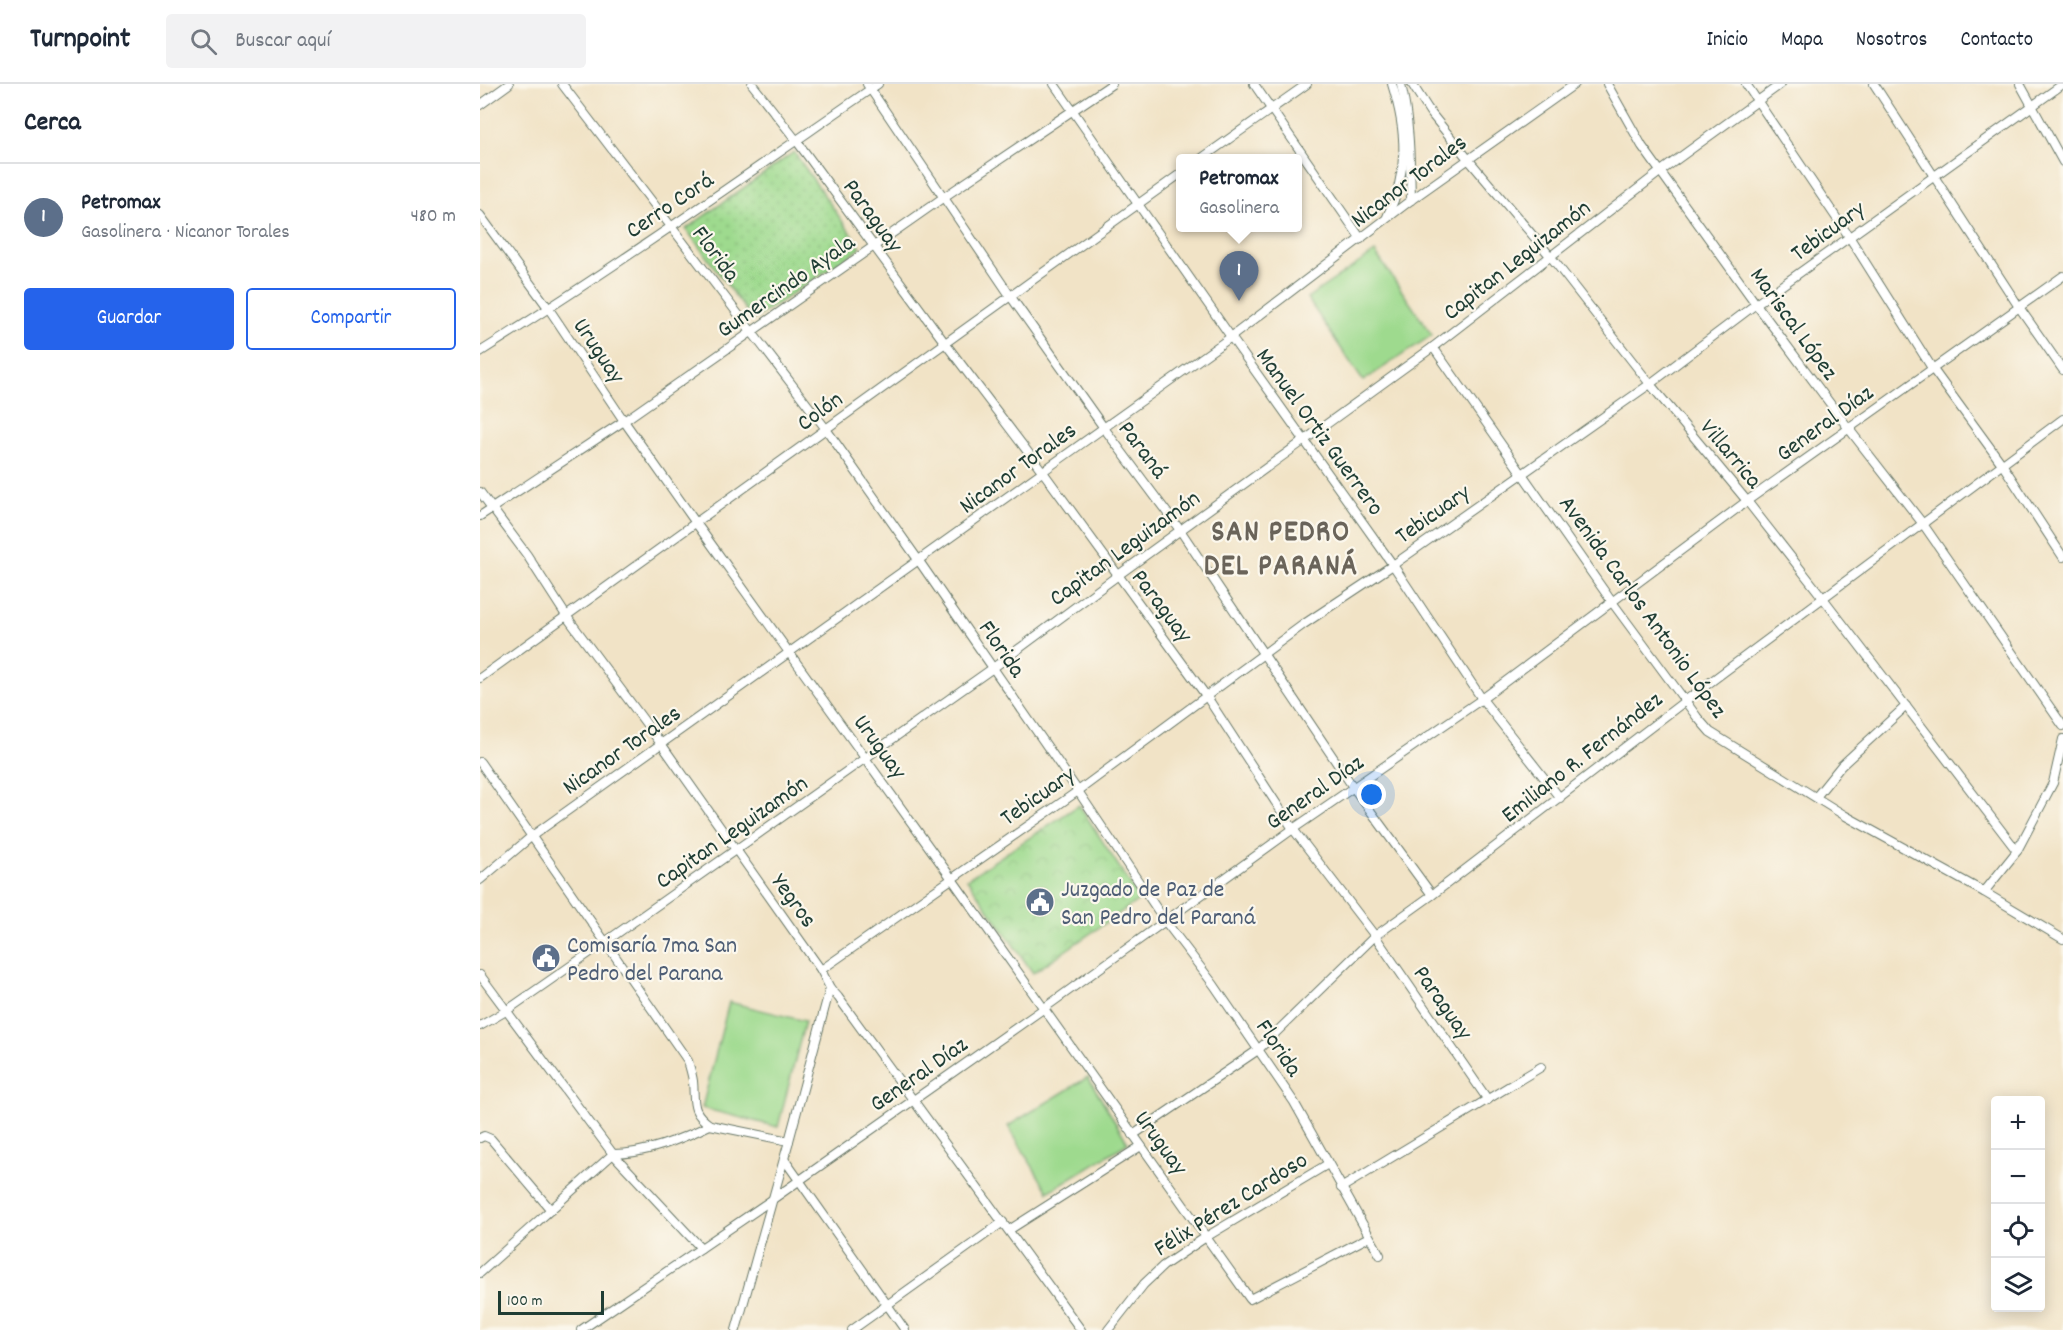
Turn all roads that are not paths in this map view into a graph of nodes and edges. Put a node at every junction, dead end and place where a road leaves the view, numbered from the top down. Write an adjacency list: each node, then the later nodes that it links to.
1 (509, 84): 20 (street)
2 (562, 84): 38 (street, Florida)
3 (752, 84): 24 (street, Paraguay)
4 (1054, 84): 22 (street, Manuel Ortiz Guerrero)
5 (1112, 84): 22 (street, Gumercindo Ayala)
6 (1254, 84): 23 (street)
7 (1307, 84): 23 (street)
8 (1392, 84): 37 (street)
9 (1401, 84): 34 (street)
10 (1412, 84): 28 (street, Villarrica)
11 (1575, 84): 28 (street, Nicanor Torales)
12 (1607, 84): 30 (street, Mariscal López)
13 (1746, 84): 19 (street)
14 (1781, 84): 19 (street, Capitan Leguizamón)
15 (1874, 84): 31 (street)
16 (2020, 84): 21 (street)
17 (2063, 84): 21 (street, Tebicuary)
18 (872, 86): 24 (street, Cerro Corá); 33 (street, Paraná)
19 (1757, 101): 30 (street, Capitan Leguizamón); 39 (street)
20 (480, 105)
21 (2034, 106): 29 (street); 31 (street, Tebicuary)
22 (1072, 110): 33 (street, Gumercindo Ayala); 35 (street, Manuel Ortiz Guerrero)
23 (1271, 110): 25 (street); 27 (street)
24 (796, 140): 38 (street, Cerro Corá); 41 (street, Paraguay)
25 (1209, 154)
26 (1302, 154): 40 (street)
27 (1302, 154)
28 (1468, 159): 34 (street, Nicanor Torales); 42 (street, Villarrica)
29 (2063, 162)
30 (1661, 171): 42 (street, Capitan Leguizamón); 45 (street, Mariscal López)
31 (1935, 176): 39 (street, Tebicuary); 46 (street)
32 (1176, 177): 35 (street, Colón)
33 (944, 197): 41 (street, Gumercindo Ayala); 44 (street, Paraná)
34 (1411, 200): 37 (street, Nicanor Torales)
35 (1138, 205): 44 (street, Colón); 49 (street, Manuel Ortiz Guerrero)
36 (480, 215): 47 (street, Uruguay)
37 (1386, 220): 40 (street, Nicanor Torales)
38 (672, 227): 47 (street, Cerro Corá); 48 (street, Florida)
39 (1850, 238): 45 (street, Tebicuary); 53 (street)
40 (1361, 239): 49 (street, Nicanor Torales)
41 (873, 247): 48 (street, Gumercindo Ayala); 50 (street, Paraguay)
42 (1551, 257): 51 (street, Capitan Leguizamón); 55 (street, Villarrica)
43 (2063, 276): 46 (street, General Díaz)
44 (1011, 297): 50 (street, Colón); 58 (street, Paraná)
45 (1756, 304): 55 (street, Tebicuary); 60 (street, Mariscal López)
46 (2019, 307): 53 (street, General Díaz); 54 (street)
47 (549, 309): 52 (street, Cerro Corá); 57 (street, Uruguay)
48 (752, 332): 57 (street, Gumercindo Ayala); 59 (street, Florida)
49 (1231, 338): 58 (street, Nicanor Torales); 61 (street, Manuel Ortiz Guerrero)
50 (945, 343): 59 (street, Colón); 63 (street, Paraguay)
51 (1433, 347): 61 (street, Capitan Leguizamón); 64 (street, Avenida Carlos Antonio López)
52 (480, 352)
53 (1932, 368): 60 (street, General Díaz); 62 (street)
54 (2063, 370)
55 (1650, 384): 64 (street, Tebicuary); 66 (street, Villarrica)
56 (2063, 419): 62 (street, Emiliano R. Fernández)
57 (624, 421): 67 (street, Gumercindo Ayala); 69 (street, Uruguay)
58 (1104, 428): 63 (street, Nicanor Torales); 71 (street, Paraná)
59 (826, 429): 69 (street, Colón); 73 (street, Florida)
60 (1849, 429): 66 (street, General Díaz); 70 (street, Mariscal López)
61 (1304, 440): 71 (street, Capitan Leguizamón); 74 (street, Manuel Ortiz Guerrero)
62 (2002, 464): 70 (street, Emiliano R. Fernández); 72 (street)
63 (1043, 472): 73 (street, Nicanor Torales); 75 (street, Paraguay)
64 (1523, 473): 74 (street, Tebicuary); 77 (street, Avenida Carlos Antonio López)
65 (480, 492): 67 (street, Yegros)
66 (1747, 501): 76 (street, Villarrica); 77 (street, General Díaz)
67 (492, 507): 68 (street, Gumercindo Ayala); 78 (street, Yegros)
68 (480, 516)
69 (696, 523): 78 (street, Colón); 79 (street, Uruguay)
70 (1923, 524): 76 (street, Emiliano R. Fernández); 87 (street, Mariscal López)
71 (1180, 530): 75 (street, Capitan Leguizamón); 80 (street, Paraná)
72 (2063, 557)
73 (919, 561): 79 (street, Nicanor Torales); 81 (street, Florida)
74 (1394, 565): 80 (street, Tebicuary); 84 (street, Manuel Ortiz Guerrero)
75 (1118, 576): 81 (street, Capitan Leguizamón); 83 (street, Paraguay)
76 (1823, 598): 85 (street, Emiliano R. Fernández); 86 (street, Villarrica)
77 (1612, 602): 84 (street, General Díaz); 85 (street, Avenida Carlos Antonio López)
78 (567, 617): 82 (street, Colón); 89 (street, Yegros)
79 (791, 653): 89 (street, Nicanor Torales); 90 (street, Uruguay)
80 (1264, 653): 83 (street, Tebicuary); 92 (street, Paraná)
81 (993, 668): 90 (street, Capitan Leguizamón); 93 (street, Florida)
82 (480, 678)
83 (1207, 697): 93 (street, Tebicuary); 96 (street, Paraguay)
84 (1482, 699): 92 (street, General Díaz); 95 (street, Manuel Ortiz Guerrero)
85 (1685, 701): 94 (street, Avenida Carlos Antonio López); 95 (street, Emiliano R. Fernández)
86 (1906, 706): 94 (street); 99 (street, Villarrica)
87 (2063, 726)
88 (2063, 740): 99 (street)
89 (662, 745): 97 (street, Nicanor Torales); 98 (street, Yegros)
90 (866, 760): 98 (street, Capitan Leguizamón); 100 (street, Uruguay)
91 (480, 762): 97 (street)
92 (1353, 787): 96 (street, General Díaz); 103 (street, Paraná)
93 (1078, 790): 100 (street, Tebicuary); 104 (street, Florida)
94 (1816, 797): 102 (street, Avenida Carlos Antonio López)
95 (1560, 798): 103 (street, Emiliano R. Fernández)
96 (1293, 829): 104 (street, General Díaz); 105 (street, Paraguay)
97 (532, 836): 101 (street, Nicanor Torales); 107 (street)
98 (736, 851): 107 (street, Capitan Leguizamón); 108 (street, Yegros)
99 (2016, 851): 102 (street)
100 (952, 879): 108 (street, Tebicuary); 111 (street, Uruguay)
101 (480, 880)
102 (1984, 892): 106 (street, Avenida Carlos Antonio López)
103 (1432, 895): 105 (street, Emiliano R. Fernández)
104 (1165, 921): 111 (street, General Díaz); 114 (street, Florida)
105 (1375, 936): 114 (street, Emiliano R. Fernández); 117 (street, Paraguay)
106 (2063, 939)
107 (605, 942): 112 (street, Capitan Leguizamón); 118 (street)
108 (821, 970): 110 (street, Yegros)
109 (480, 975): 112 (street)
110 (830, 988): 116 (street, Yegros); 121 (street)
111 (1043, 1009): 116 (street, General Díaz); 119 (street, Uruguay)
112 (506, 1011): 113 (street, Capitan Leguizamón); 123 (street)
113 (480, 1026)
114 (1258, 1050): 119 (street, Emiliano R. Fernández); 125 (street, Florida)
115 (1541, 1067): 117 (street, Félix Pérez Cardoso)
116 (914, 1100): 126 (street, General Díaz); 130 (street, Yegros)
117 (1488, 1100): 127 (street, Félix Pérez Cardoso)
118 (710, 1125): 121 (street); 123 (street)
119 (1133, 1135): 122 (street, Uruguay)
120 (482, 1137): 129 (street)
121 (789, 1141): 124 (street)
122 (1141, 1146): 131 (street); 132 (street, Uruguay)
123 (613, 1154): 129 (street); 134 (street)
124 (784, 1159): 126 (street); 128 (street)
125 (1328, 1164): 127 (street, Florida); 132 (street, Félix Pérez Cardoso)
126 (799, 1180): 128 (street, General Díaz); 137 (street)
127 (1341, 1188): 133 (street, Florida)
128 (773, 1199): 134 (street, General Díaz); 140 (street)
129 (551, 1210): 136 (street)
130 (1003, 1222): 131 (street, Yegros); 137 (street)
131 (1009, 1230): 143 (street, Yegros)
132 (1206, 1237): 133 (street, Uruguay); 144 (street, Félix Pérez Cardoso)
133 (1369, 1237): 135 (street, Florida)
134 (701, 1248): 138 (street, General Díaz)
135 (1380, 1255)
136 (480, 1273)
137 (887, 1305): 141 (street); 142 (street)
138 (591, 1327): 139 (street, General Díaz)
139 (581, 1330)
140 (736, 1330)
141 (852, 1330)
142 (905, 1330)
143 (1081, 1330)
144 (1108, 1330)

